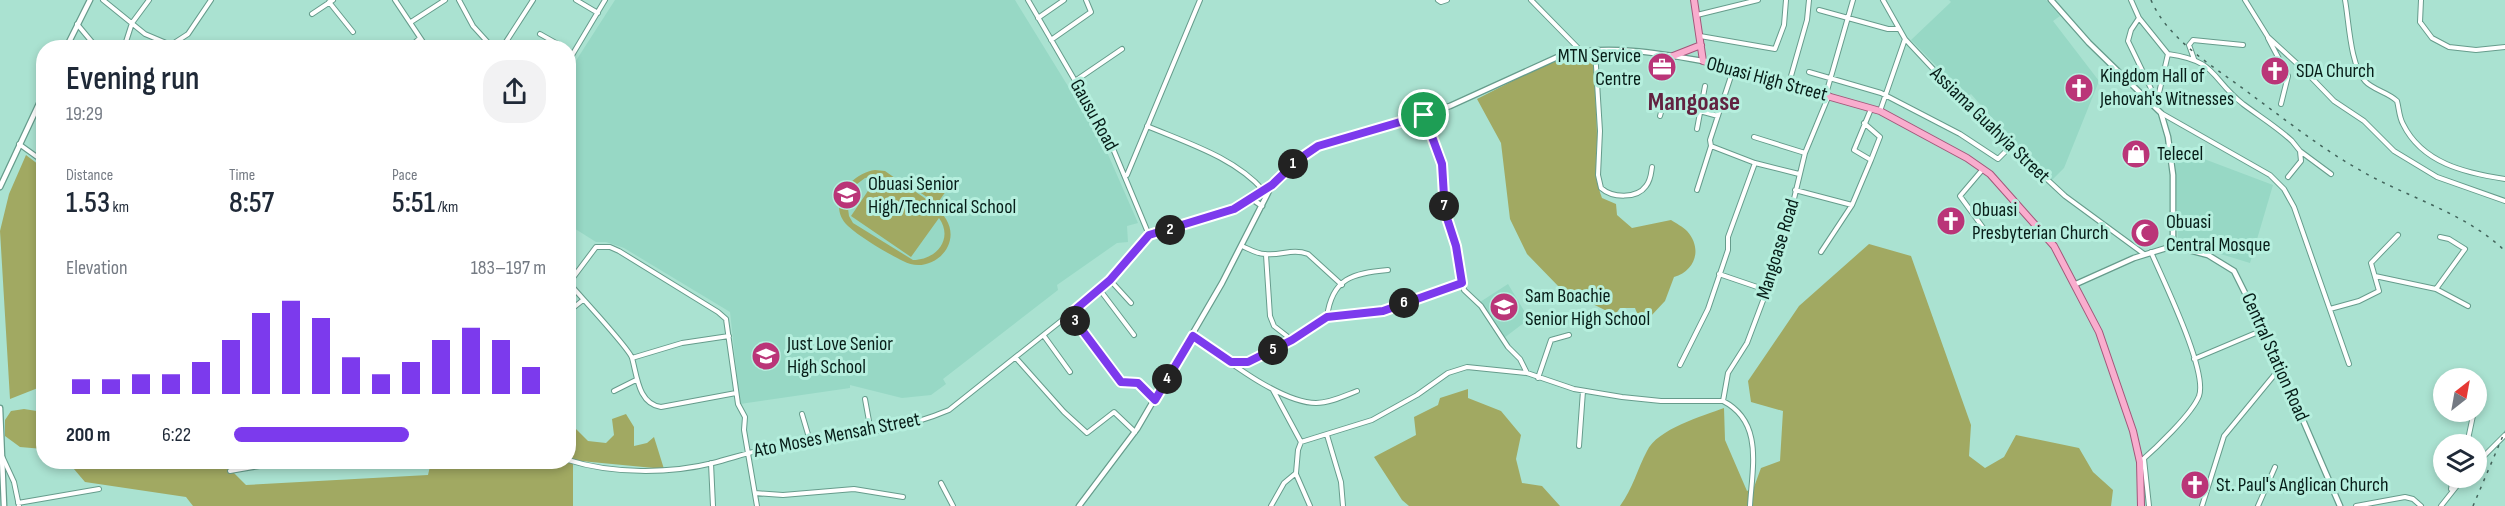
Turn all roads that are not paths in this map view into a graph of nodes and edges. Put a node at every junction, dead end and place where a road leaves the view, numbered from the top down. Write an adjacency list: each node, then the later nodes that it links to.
1 (90, 0): 39 (street)
2 (104, 0): 38 (street)
3 (149, 0): 38 (street)
4 (211, 0): 51 (street)
5 (395, 0): 37 (street)
6 (445, 0): 37 (street)
7 (459, 0): 52 (street)
8 (533, 0): 53 (street)
9 (576, 0): 31 (street)
10 (605, 0): 31 (street)
11 (1028, 0): 34 (street, Gausu Road)
12 (1064, 0): 34 (street)
13 (1086, 0): 55 (street)
14 (1200, 0): 87 (street)
15 (1438, 0): 16 (street)
16 (1447, 0)
17 (1531, 0): 62 (street)
18 (1694, 0): 33 (main road)
19 (1756, 0): 33 (street)
20 (1786, 0): 43 (street)
21 (1809, 0): 71 (street)
22 (1853, 0): 35 (street, Mangoase Road)
23 (1883, 0): 40 (street, Assiama Guahyia Street)
24 (2051, 0): 77 (street)
25 (2131, 0): 36 (street)
26 (2246, 0): 44 (street)
27 (2345, 0): 104 (street)
28 (2421, 0): 58 (street)
29 (331, 1): 32 (street); 41 (street)
30 (1819, 10): 35 (street)
31 (598, 13): 60 (street)
32 (312, 14)
33 (1697, 15): 43 (main road)
34 (1038, 18): 55 (street, Gausu Road)
35 (1848, 18): 40 (street); 69 (street, Mangoase Road)
36 (2139, 18): 63 (street); 75 (street)
37 (411, 22): 45 (street)
38 (132, 23): 49 (street); 50 (street)
39 (78, 24): 47 (street); 48 (street)
40 (1900, 29): 46 (street, Assiama Guahyia Street)
41 (353, 32)
42 (540, 34): 54 (street)
43 (1700, 36): 56 (main road)
44 (2268, 37): 76 (street); 111 (street)
45 (420, 38)
46 (1905, 39): 74 (street); 92 (street, Assiama Guahyia Street)
47 (70, 40)
48 (91, 40)
49 (127, 40)
50 (156, 40)
51 (180, 40)
52 (486, 40)
53 (507, 40)
54 (551, 40)
55 (1051, 40): 70 (street, Gausu Road)
56 (1701, 45): 64 (main road); 66 (main road)
57 (2243, 45): 65 (street)
58 (2505, 48)
59 (1122, 49): 70 (street)
60 (576, 50)
61 (1595, 50): 62 (street, Obuasi High Street); 64 (street, Obuasi High Street); 98 (street)
62 (1581, 51): 83 (street, Obuasi High Street)
63 (2168, 54): 65 (street); 75 (street)
64 (1673, 56): 66 (street, Obuasi High Street)
65 (2195, 60): 93 (street)
66 (1702, 61): 67 (main road, Obuasi High Street)
67 (1733, 69): 71 (main road, Obuasi High Street); 85 (street)
68 (1809, 72): 69 (street)
69 (1831, 79): 73 (street, Mangoase Road); 74 (street)
70 (1075, 81): 102 (street, Gausu Road)
71 (1789, 83): 73 (main road, Obuasi High Street)
72 (1705, 86): 80 (street)
73 (1827, 95): 78 (main road, Obuasi High Street); 94 (street, Mangoase Road)
74 (1886, 95): 81 (street); 92 (street)
75 (2156, 100): 77 (street)
76 (2281, 104)
77 (2156, 106): 82 (street)
78 (1871, 108): 81 (main road, Obuasi High Street); 86 (street)
79 (36, 109): 90 (street)
80 (1700, 111): 84 (street); 85 (street); 88 (street)
81 (1880, 111): 99 (main road, Obuasi High Street)
82 (2161, 113): 119 (street); 140 (street)
83 (1424, 115): 105 (street, Obuasi High Street); 129 (street)
84 (1660, 116)
85 (1718, 116): 91 (street)
86 (1864, 123): 96 (street); 96 (street)
87 (1147, 126): 102 (street); 109 (street)
88 (1697, 129)
89 (1754, 136): 94 (street)
90 (19, 143): 95 (street); 106 (street)
91 (1711, 146): 97 (street); 107 (street)
92 (2011, 146): 122 (street, Assiama Guahyia Street)
93 (2300, 151): 101 (street); 103 (street)
94 (1805, 153): 100 (street, Mangoase Road)
95 (36, 156)
96 (1871, 160): 112 (street)
97 (1755, 162): 100 (street); 126 (street)
98 (1652, 167)
99 (1983, 169): 114 (street); 130 (main road, Obuasi High Street)
100 (1798, 174): 108 (street, Mangoase Road)
101 (2331, 174)
102 (1126, 176): 115 (street, Gausu Road)
103 (2288, 177)
104 (2505, 179)
105 (1272, 185): 109 (street); 113 (street, Obuasi High Street)
106 (0, 187)
107 (1697, 190)
108 (1795, 190): 112 (street); 134 (street, Mangoase Road)
109 (1264, 191): 110 (street)
110 (1252, 199): 113 (street); 115 (street)
111 (2505, 201)
112 (1852, 205): 120 (street)
113 (1262, 206): 118 (street, Obuasi High Street)
114 (1984, 229)
115 (1149, 235): 128 (street, Ato Moses Mensah Street)
116 (2398, 235): 127 (street)
117 (2440, 237): 132 (street)
118 (1242, 246): 123 (street); 148 (street, Obuasi High Street)
119 (2173, 246): 121 (street); 143 (street, Central Station Road)
120 (1821, 252)
121 (2151, 252): 122 (street); 152 (street)
122 (2144, 254): 130 (street)
123 (1266, 255): 131 (street); 149 (street)
124 (1388, 270): 131 (street)
125 (576, 274): 146 (street)
126 (1719, 274): 134 (street); 155 (street)
127 (2374, 276): 132 (street); 140 (street)
128 (1110, 280): 133 (street, Ato Moses Mensah Street); 137 (street)
129 (1462, 283): 142 (street); 158 (street)
130 (2076, 284): 181 (main road, Obuasi High Street)
131 (1342, 285): 142 (street)
132 (2436, 289): 139 (street)
133 (1100, 290): 141 (street, Ato Moses Mensah Street); 144 (street)
134 (1767, 290): 168 (street, Mangoase Road)
135 (576, 292): 136 (street)
136 (583, 300): 138 (street); 150 (street)
137 (1131, 303)
138 (576, 306)
139 (2468, 306)
140 (2330, 309): 154 (street)
141 (1070, 314): 147 (street, Ato Moses Mensah Street); 167 (street)
142 (1327, 317): 149 (street)
143 (2264, 330): 152 (street); 156 (street, Central Station Road)
144 (1134, 335)
145 (1569, 335): 159 (street)
146 (729, 336): 150 (street); 165 (street)
147 (1044, 336): 151 (street, Ato Moses Mensah Street); 157 (street)
148 (1193, 336): 153 (street); 167 (street, Obuasi High Street)
149 (1292, 340): 153 (street)
150 (632, 358): 160 (street)
151 (1016, 358): 171 (street, Ato Moses Mensah Street); 172 (street)
152 (2194, 359): 181 (street)
153 (1231, 362): 161 (street)
154 (2349, 364)
155 (1680, 365)
156 (2280, 368): 205 (street); 207 (street, Central Station Road)
157 (1070, 372)
158 (1527, 373): 159 (street); 173 (street)
159 (1538, 378): 164 (street)
160 (636, 380): 162 (street); 165 (street)
161 (1272, 389): 163 (street); 176 (street)
162 (614, 391)
163 (1357, 391)
164 (1583, 391): 168 (street); 177 (street)
165 (736, 393): 178 (street)
166 (865, 399): 171 (street)
167 (1155, 400): 172 (street, Obuasi High Street)
168 (1723, 401): 202 (street)
169 (0, 408): 179 (street)
170 (802, 414): 175 (street)
171 (871, 432): 175 (street, Ato Moses Mensah Street)
172 (1135, 432): 198 (street, Obuasi High Street)
173 (1328, 435): 176 (street); 201 (street)
174 (2505, 435): 180 (street)
175 (810, 441): 178 (street, Ato Moses Mensah Street)
176 (1301, 442): 187 (street)
177 (1579, 446)
178 (748, 451): 183 (street, Ato Moses Mensah Street); 191 (street)
179 (0, 452): 193 (street); 194 (street)
180 (2487, 453)
181 (2142, 460): 203 (main road, Obuasi High Street); 204 (street)
182 (576, 461): 183 (street, Ato Moses Mensah Street)
183 (711, 463): 195 (street)
184 (2275, 467): 206 (street)
185 (242, 469): 186 (street)
186 (230, 471)
187 (1296, 473): 199 (street); 200 (street)
188 (941, 483): 197 (street)
189 (99, 489): 193 (street)
190 (2451, 490): 210 (street)
191 (755, 493): 192 (street); 196 (street)
192 (903, 497)
193 (19, 504)
194 (4, 506)
195 (713, 506)
196 (756, 506)
197 (953, 506)
198 (1079, 506)
199 (1271, 506)
200 (1310, 506)
201 (1343, 506)
202 (1750, 506)
203 (2141, 506)
204 (2149, 506)
205 (2202, 506)
206 (2258, 506)
207 (2340, 506)
208 (2356, 506): 209 (street)
209 (2421, 506)
210 (2441, 506)

